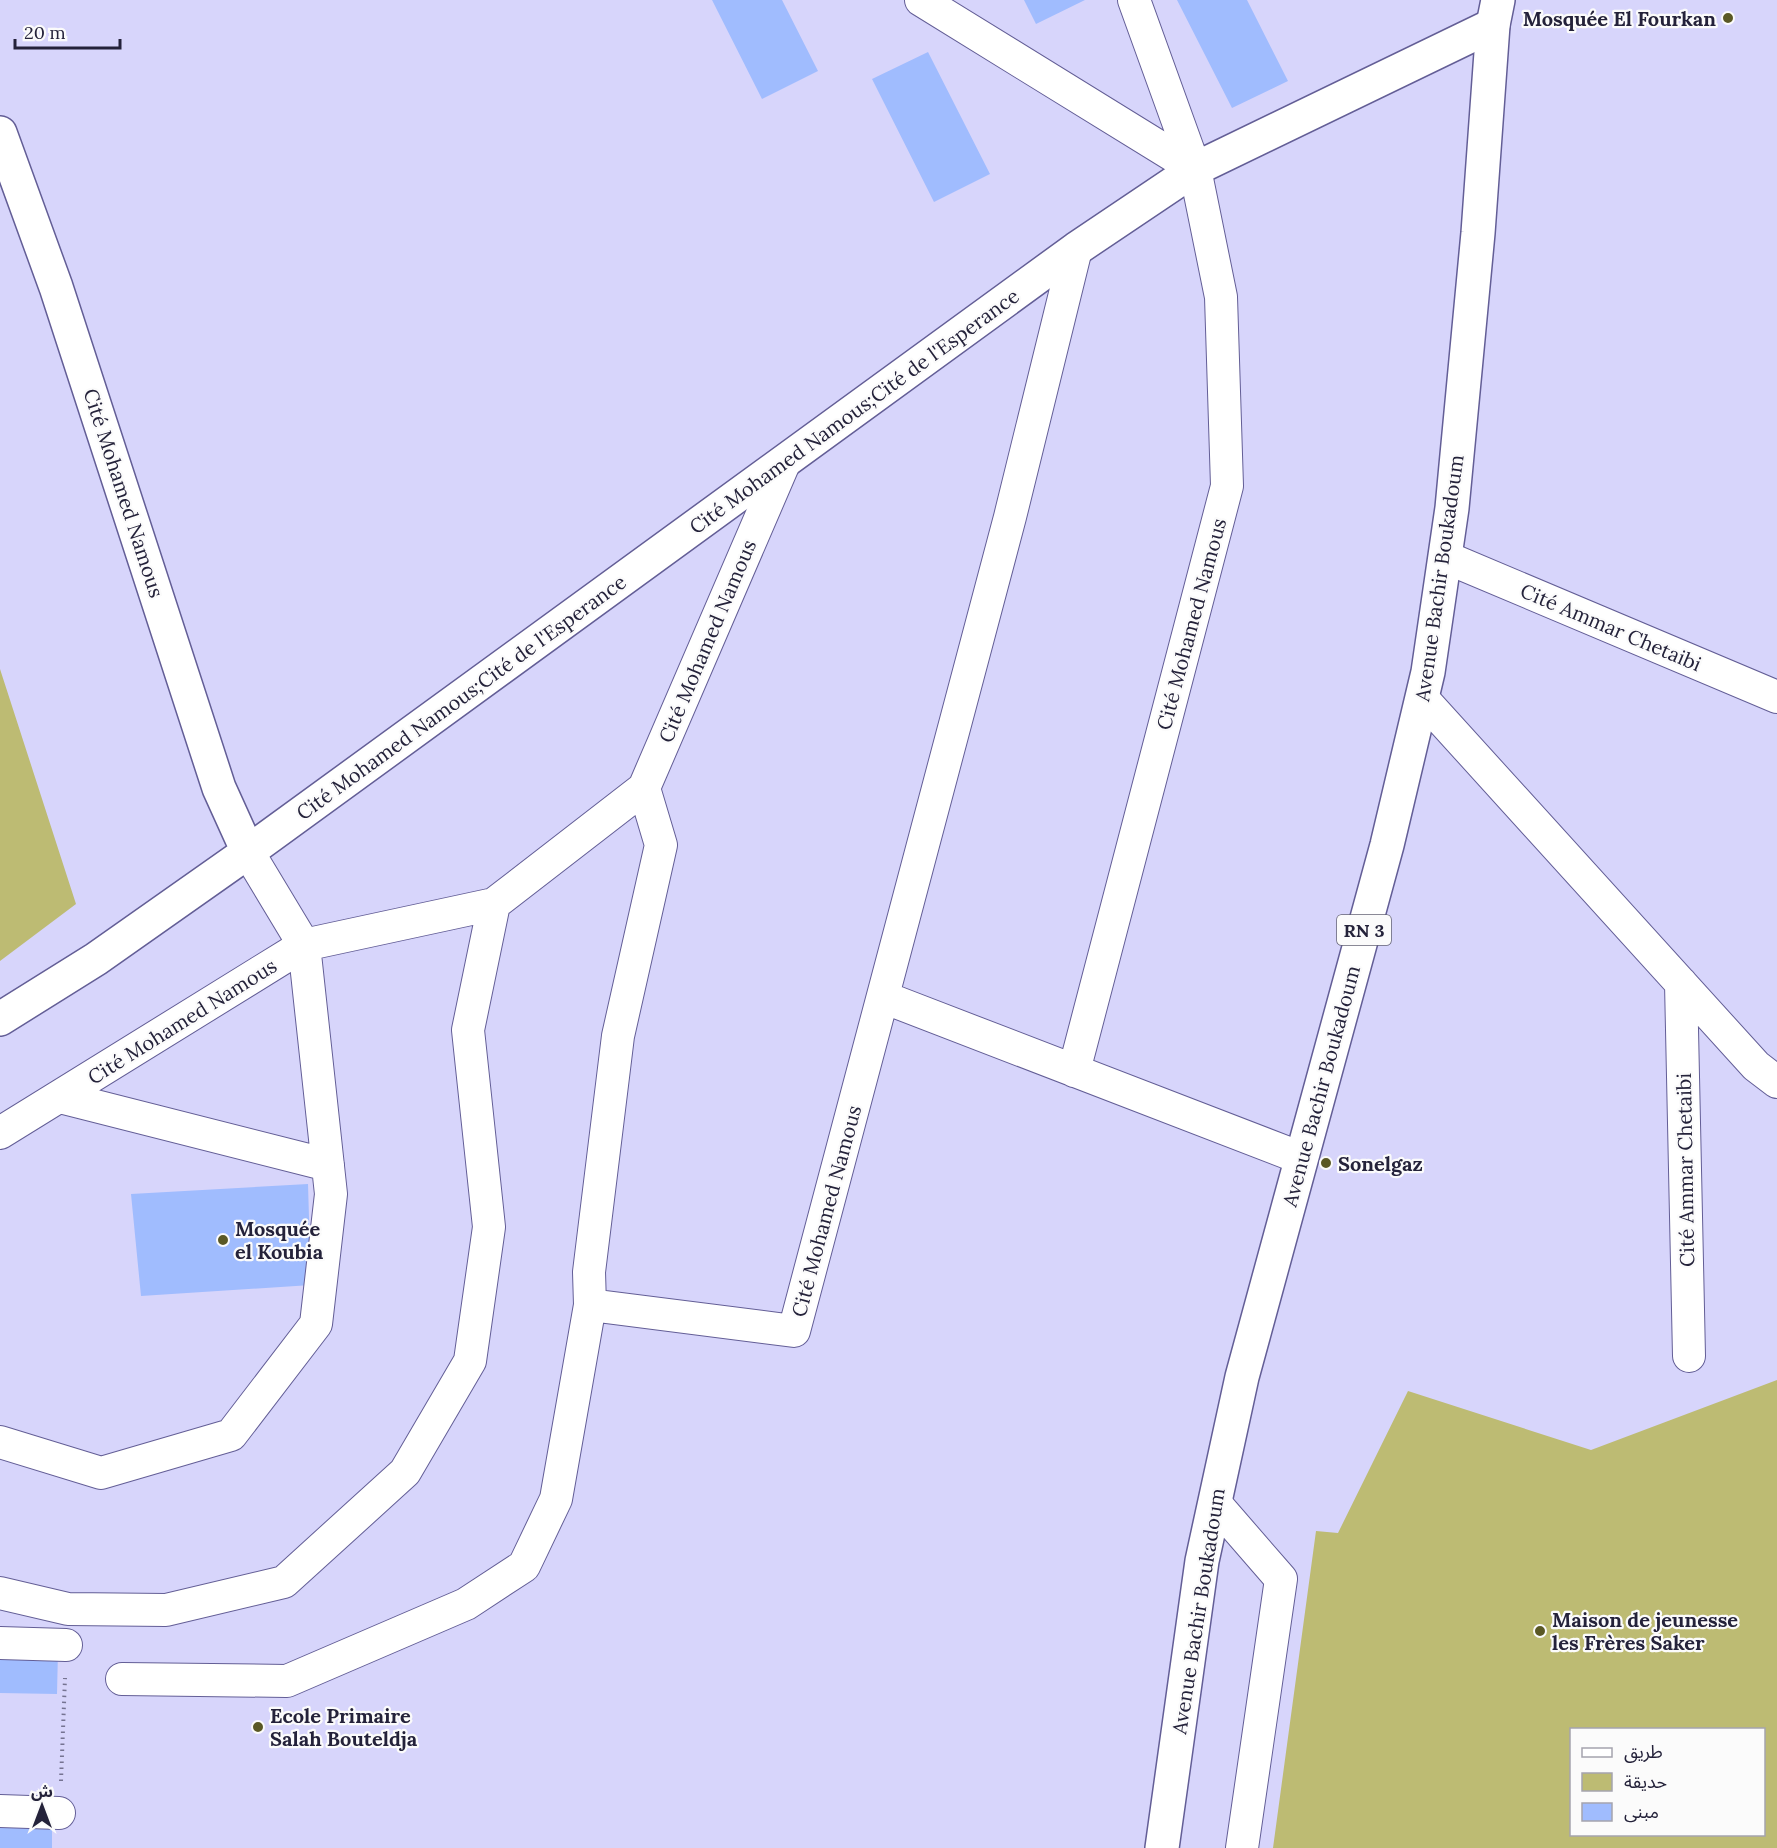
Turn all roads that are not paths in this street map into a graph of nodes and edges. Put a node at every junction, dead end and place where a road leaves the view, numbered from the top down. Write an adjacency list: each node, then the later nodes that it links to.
1 (1134, 0): 5 (street, Cité Mohamed Namous)
2 (928, 3): 5 (street)
3 (1496, 12): 5 (main road, Cité Mohamed Namous;Cité de l'Esperance); 8 (main road, Avenue Bachir Boukadoum / RN 3)
4 (0, 133): 12 (main road, Cité Mohamed Namous)
5 (1195, 169): 6 (main road, Cité Mohamed Namous;Cité de l'Esperance); 18 (street, Cité Mohamed Namous)
6 (1076, 249): 7 (main road, Cité Mohamed Namous;Cité de l'Esperance); 16 (street, Cité Mohamed Namous)
7 (785, 461): 11 (street, Cité Mohamed Namous); 12 (main road, Cité Mohamed Namous;Cité de l'Esperance)
8 (1445, 557): 9 (street, Cité Ammar Chetaibi); 10 (main road, Avenue Bachir Boukadoum / RN 3)
9 (1777, 697)
10 (1422, 698): 15 (street); 22 (main road, Avenue Bachir Boukadoum / RN 3)
11 (644, 788): 13 (street, Cité Mohamed Namous); 24 (street)
12 (248, 852): 14 (street, Cité Mohamed Namous); 17 (main road)
13 (494, 904): 14 (street, Cité Mohamed Namous); 28 (street)
14 (304, 945): 20 (street, Cité Mohamed Namous); 23 (street, Cité Mohamed Namous)
15 (1681, 983): 19 (street); 25 (street, Cité Ammar Chetaibi)
16 (883, 997): 18 (street); 24 (street, Cité Mohamed Namous)
17 (0, 1019)
18 (1074, 1071): 22 (street)
19 (1777, 1082)
20 (60, 1097): 21 (street, Cité Mohamed Namous); 23 (street, Cité Mohamed Namous)
21 (0, 1133)
22 (1301, 1158): 27 (main road, Avenue Bachir Boukadoum / RN 3)
23 (328, 1165): 26 (street, Cité Mohamed Namous)
24 (590, 1305): 31 (street)
25 (1689, 1356)
26 (0, 1442)
27 (1215, 1503): 34 (main road, Avenue Bachir Boukadoum / RN 3); 35 (street)
28 (0, 1593)
29 (0, 1643): 30 (street)
30 (66, 1645)
31 (122, 1679)
32 (0, 1811): 33 (street)
33 (59, 1813)
34 (1162, 1848)
35 (1242, 1848)

